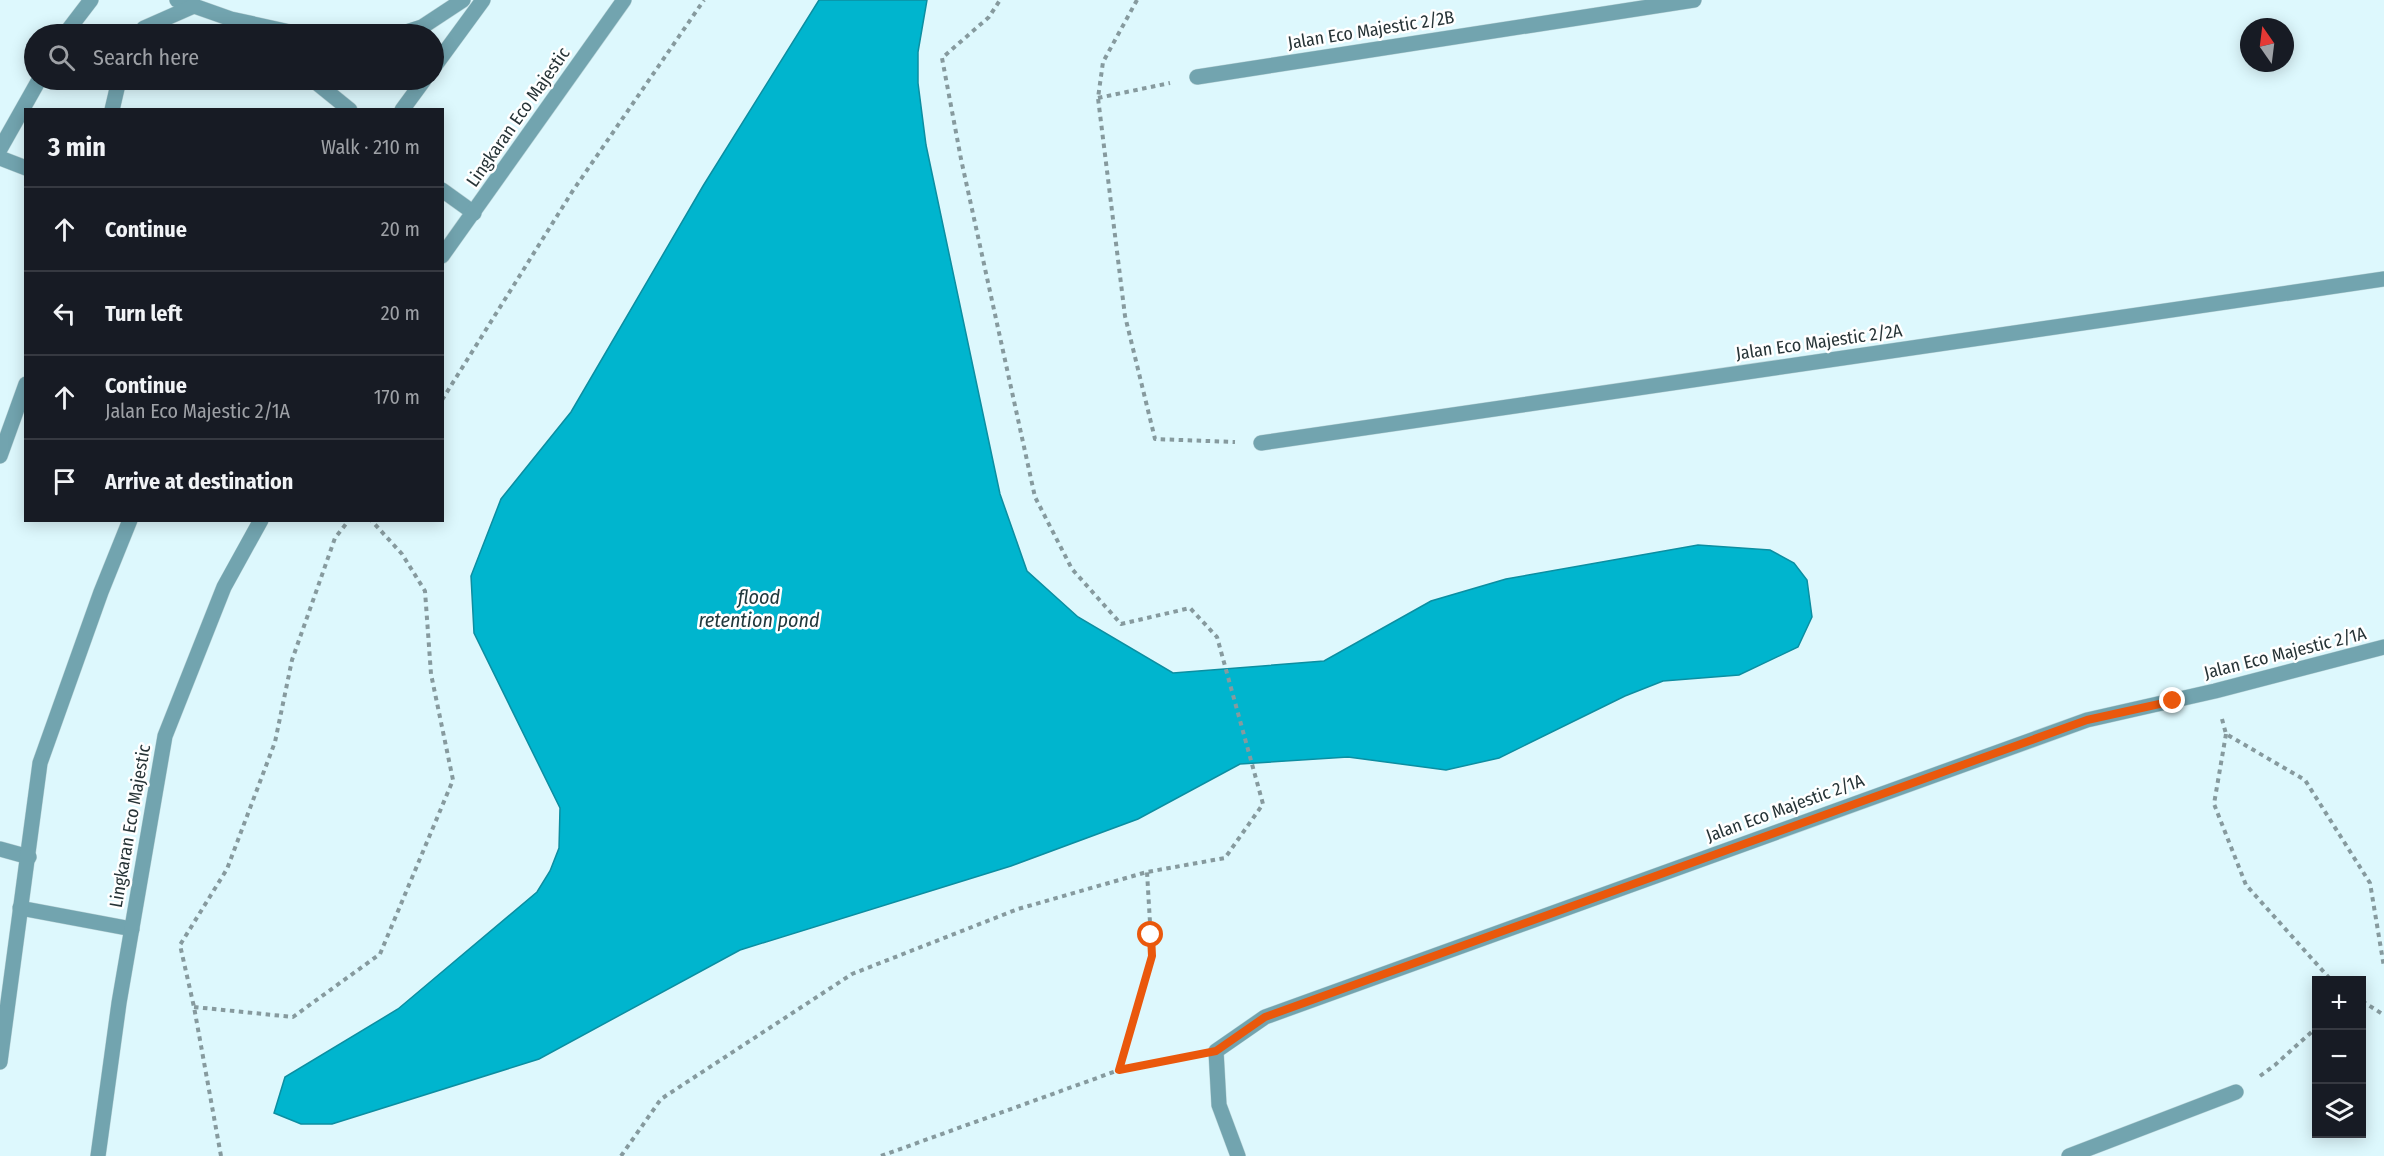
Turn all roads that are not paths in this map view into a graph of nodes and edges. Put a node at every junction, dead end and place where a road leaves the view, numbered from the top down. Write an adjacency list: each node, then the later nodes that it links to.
1 (91, 0): 9 (street)
2 (177, 0): 7 (street)
3 (463, 0): 13 (street)
4 (483, 0): 14 (street)
5 (624, 0): 27 (street, Lingkaran Eco Majestic)
6 (1694, 0): 15 (street, Jalan Eco Majestic 2/2B)
7 (194, 6): 8 (street); 10 (street)
8 (231, 19): 11 (street); 12 (street)
9 (73, 24)
10 (153, 24)
11 (238, 24)
12 (254, 24)
13 (427, 24)
14 (444, 53)
15 (1197, 77)
16 (33, 90): 23 (street)
17 (117, 90): 20 (street)
18 (325, 90): 21 (street)
19 (417, 90): 22 (street)
20 (112, 108)
21 (348, 108)
22 (403, 108)
23 (0, 149)
24 (0, 158): 25 (street)
25 (24, 167)
26 (444, 191): 27 (street)
27 (474, 213): 28 (street, Lingkaran Eco Majestic)
28 (444, 253)
29 (2384, 279): 31 (street, Jalan Eco Majestic 2/2A)
30 (24, 390): 32 (street)
31 (1261, 443)
32 (0, 456)
33 (129, 522): 37 (street)
34 (260, 522): 39 (street, Lingkaran Eco Majestic)
35 (2384, 647): 44 (street, Jalan Eco Majestic 2/1A)
36 (0, 849): 37 (street)
37 (28, 857): 38 (street)
38 (20, 908): 39 (street); 40 (street)
39 (132, 929): 43 (street, Lingkaran Eco Majestic)
40 (7, 954): 41 (street)
41 (0, 1062)
42 (2236, 1092): 45 (street)
43 (98, 1156)
44 (1238, 1156)
45 (2069, 1156)

